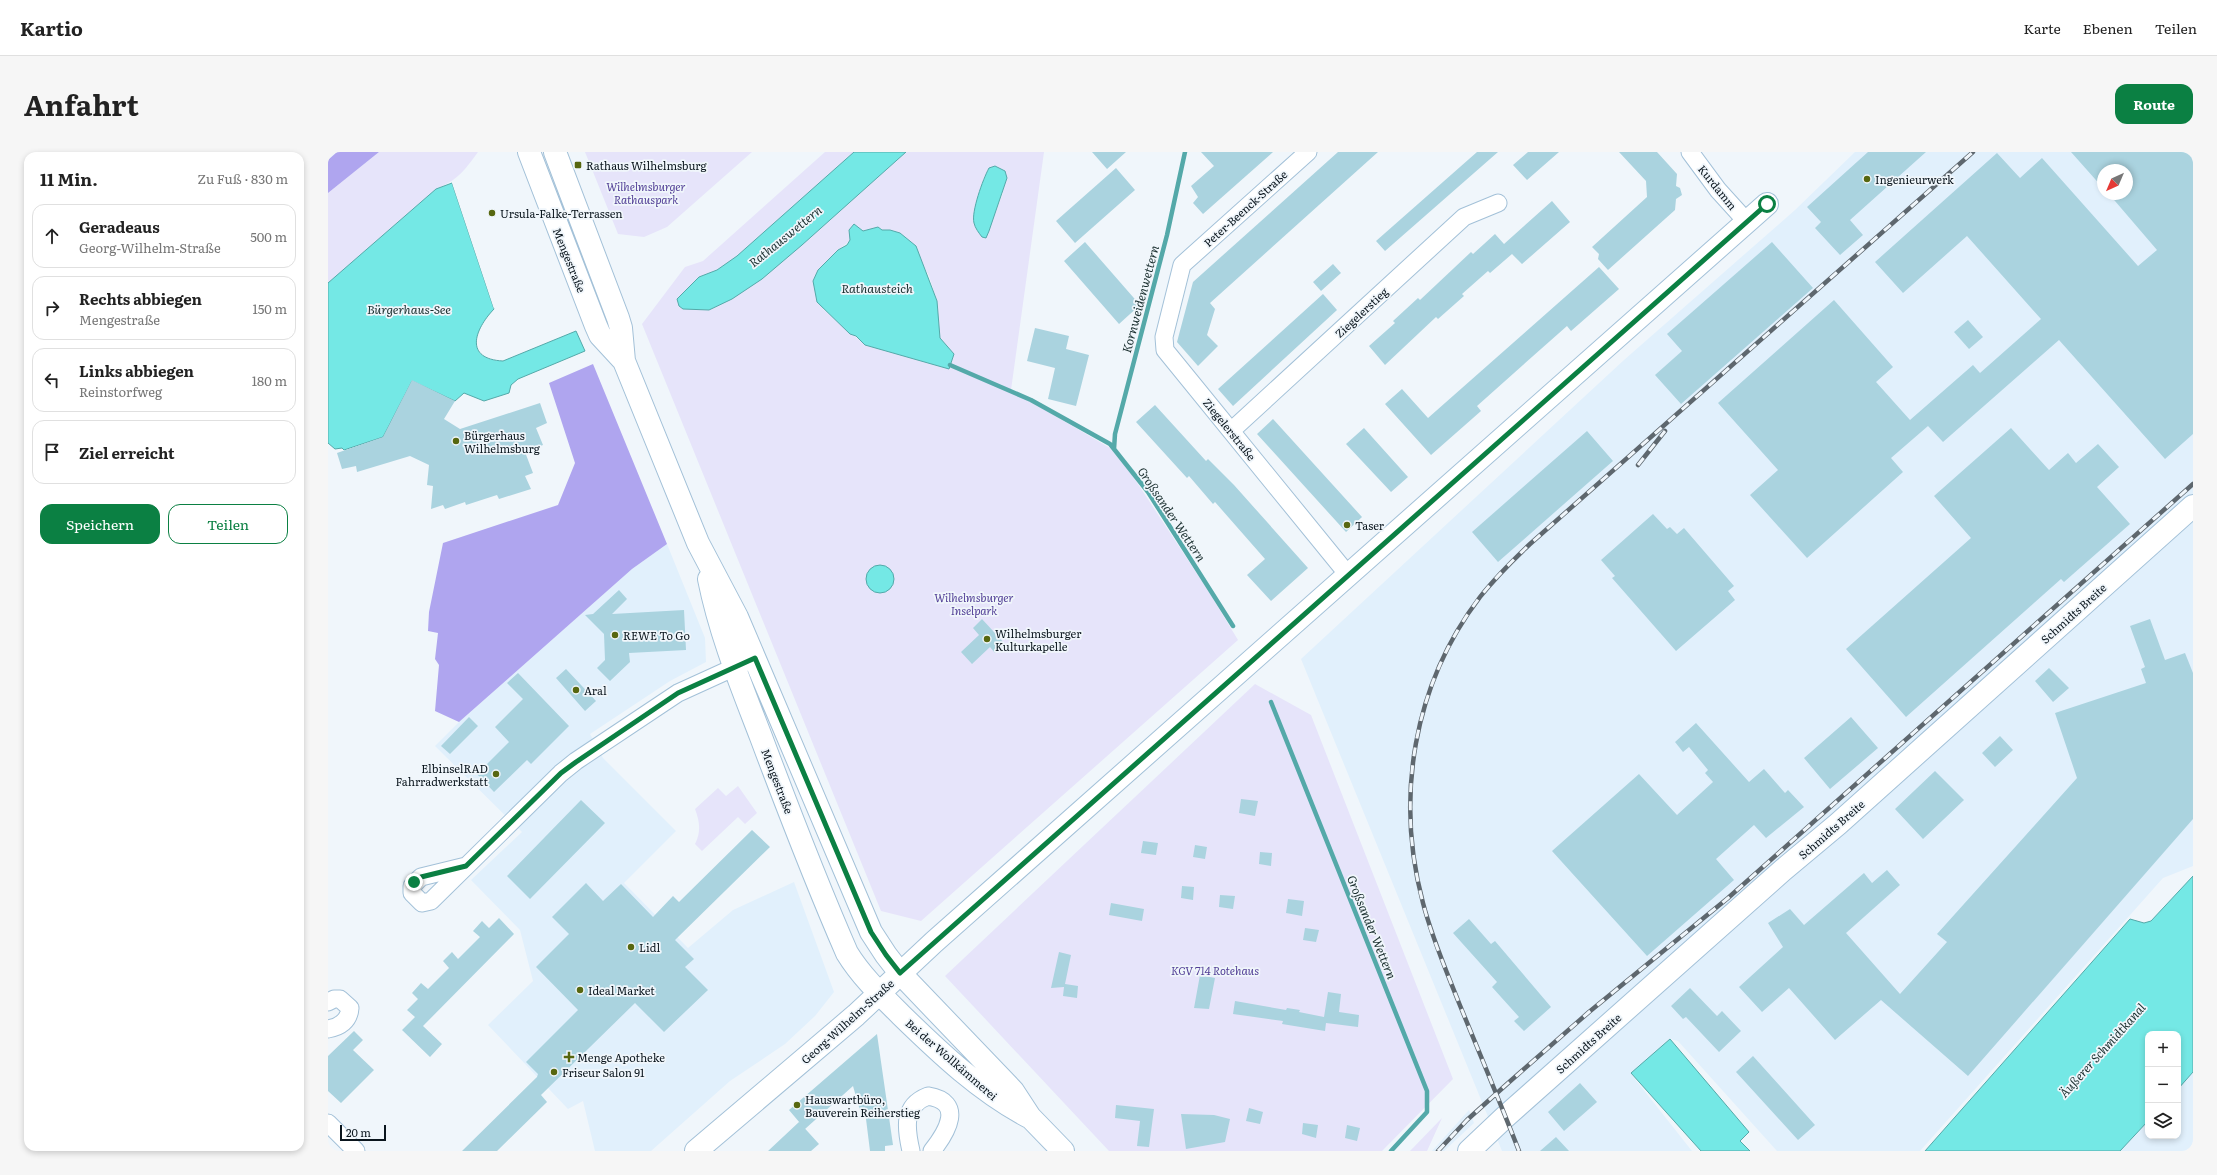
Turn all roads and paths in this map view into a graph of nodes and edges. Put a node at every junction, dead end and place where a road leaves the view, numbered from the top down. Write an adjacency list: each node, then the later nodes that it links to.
1 (529, 152): 9 (main road, Mengestraße)
2 (556, 152): 9 (main road, Mengestraße)
3 (1308, 152): 8 (street, Peter-Beenck-Straße)
4 (1690, 152): 7 (street, Kurdamm)
5 (1498, 203): 10 (street, Ziegelerstieg)
6 (1767, 204): 7 (main road, Georg-Wilhelm-Straße)
7 (1747, 222): 13 (main road, Georg-Wilhelm-Straße)
8 (1182, 265): 10 (street, Ziegelerstraße)
9 (624, 361): 12 (main road, Mengestraße)
10 (1231, 431): 13 (street, Ziegelerstraße)
11 (2193, 506): 28 (main road, Schmidts Breite)
12 (704, 557): 14 (main road, Mengestraße); 15 (main road, Mengestraße)
13 (1349, 576): 17 (main road, Georg-Wilhelm-Straße)
14 (755, 658): 15 (street); 17 (main road, Mengestraße)
15 (735, 667): 16 (street); 18 (main road, Mengestraße)
16 (466, 866)
17 (900, 973): 18 (main road, Georg-Wilhelm-Straße); 21 (main road, Bei der Wollkämmerei)
18 (880, 993): 21 (main road, Bei der Wollkämmerei); 24 (main road, Georg-Wilhelm-Straße)
19 (328, 1002): 20 (street)
20 (328, 1029)
21 (1030, 1117): 27 (main road, Bei der Wollkämmerei)
22 (328, 1123): 23 (street)
23 (356, 1151)
24 (696, 1151)
25 (911, 1151): 26 (street)
26 (932, 1151)
27 (1063, 1151)
28 (1469, 1151)

